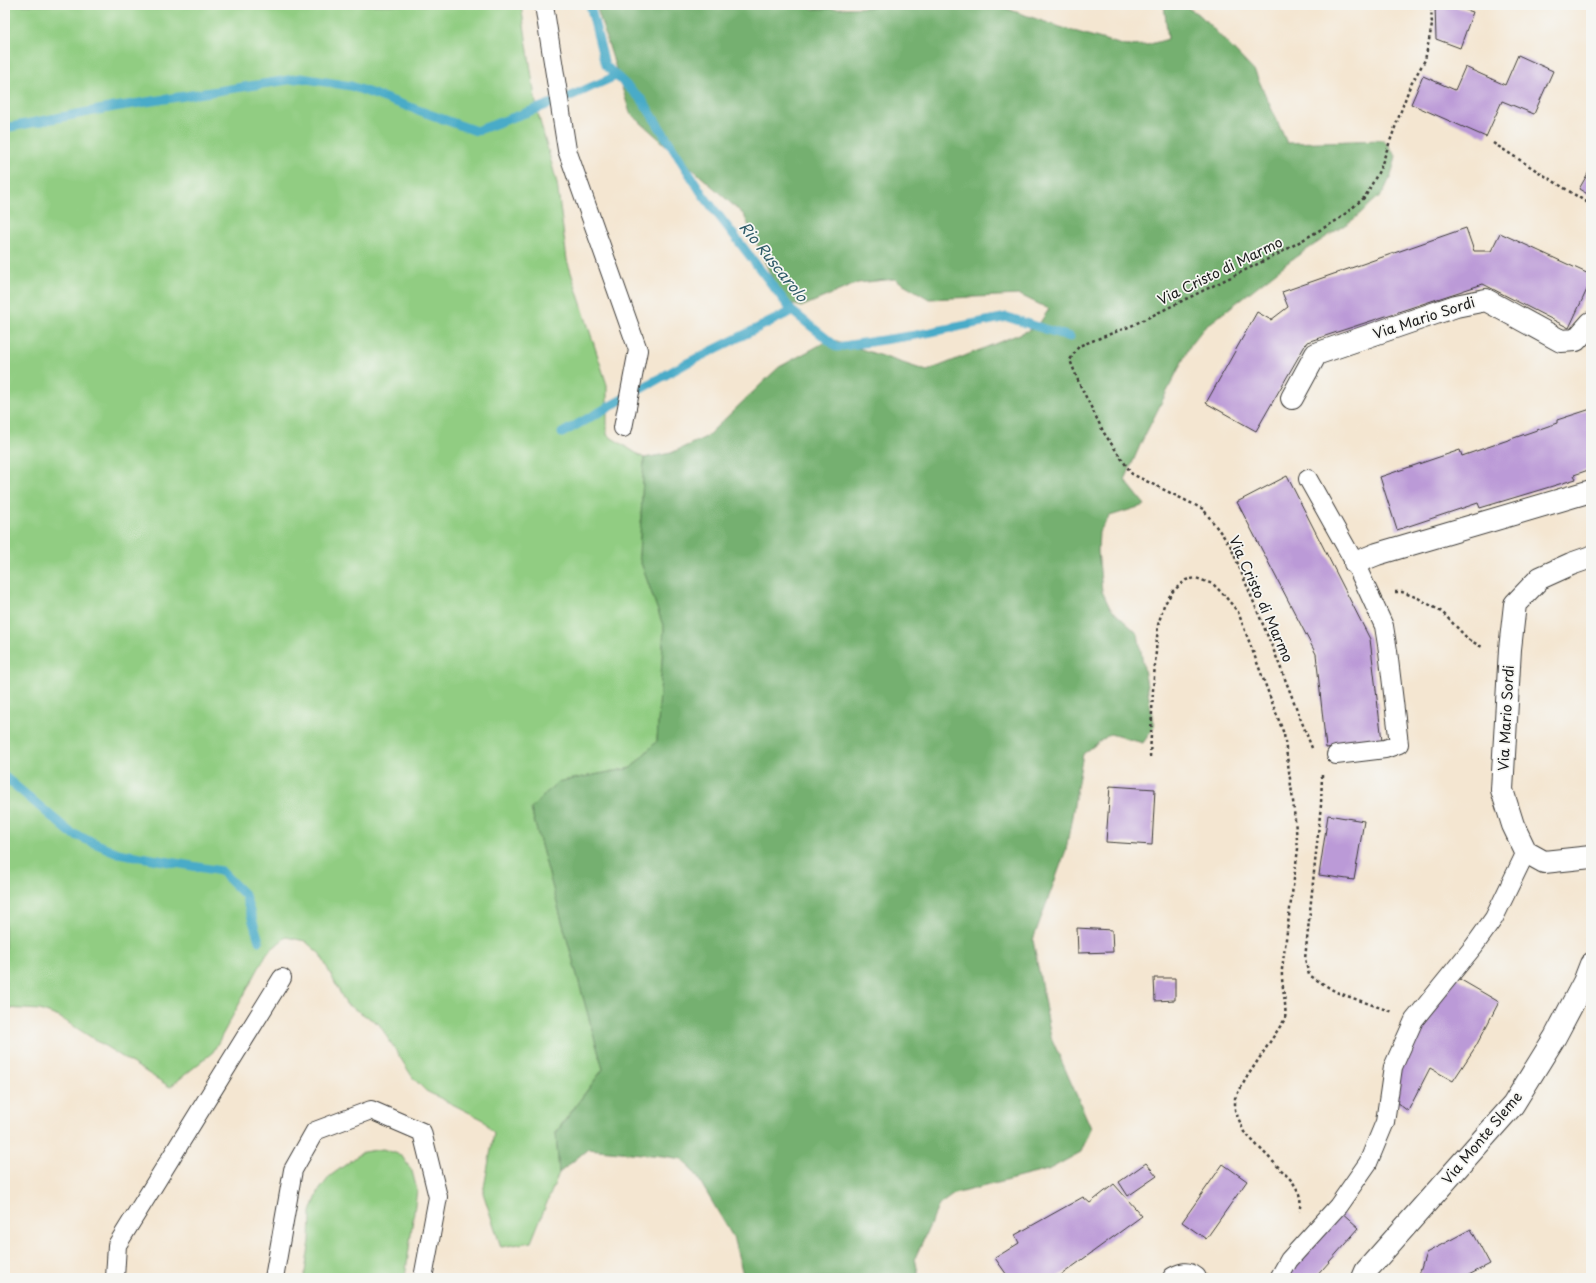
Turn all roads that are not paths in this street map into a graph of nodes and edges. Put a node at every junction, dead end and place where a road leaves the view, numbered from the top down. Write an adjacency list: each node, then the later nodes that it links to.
1 (544, 5): 4 (lane)
2 (1591, 323): 3 (street, Via Mario Sordi)
3 (1292, 398)
4 (623, 428)
5 (1308, 479): 8 (lane)
6 (1591, 492): 8 (street)
7 (1591, 557): 10 (street, Via Mario Sordi)
8 (1354, 563): 9 (lane)
9 (1336, 755)
10 (1526, 852): 11 (street); 19 (lane)
11 (1591, 858)
12 (1591, 964): 20 (street, Via Monte Sleme)
13 (282, 978): 14 (lane)
14 (115, 1278)
15 (274, 1278): 16 (lane)
16 (423, 1278)
17 (1174, 1278): 18 (street)
18 (1195, 1278)
19 (1279, 1278)
20 (1363, 1278)

